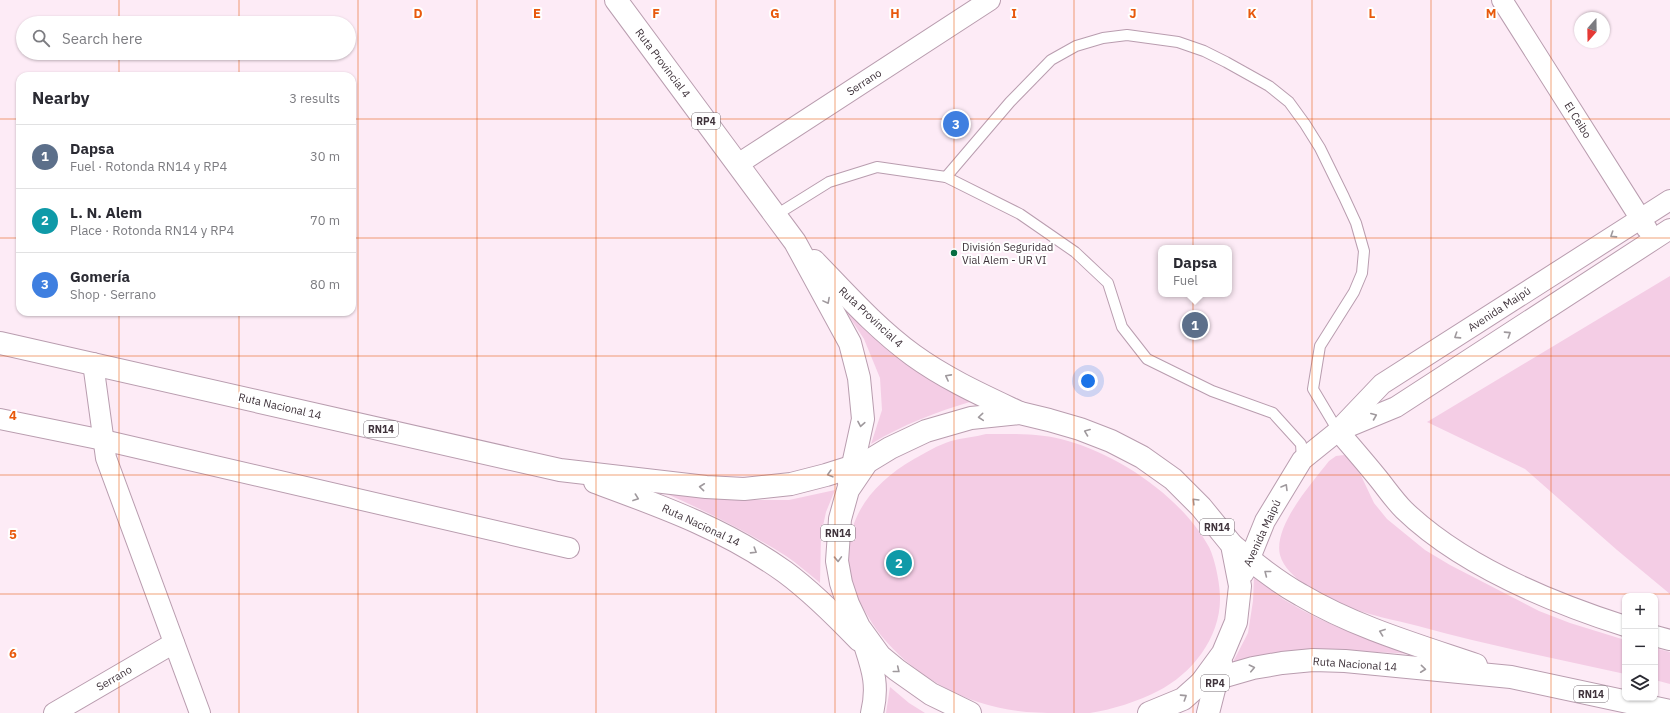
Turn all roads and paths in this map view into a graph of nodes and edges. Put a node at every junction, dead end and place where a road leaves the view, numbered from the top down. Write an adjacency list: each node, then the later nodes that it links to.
1 (616, 0): 4 (main road, Ruta Provincial 4 / RP4)
2 (990, 0): 4 (street, Serrano)
3 (1502, 0): 8 (street, El Ceibo)
4 (738, 164): 7 (main road, Ruta Provincial 4 / RP4)
5 (946, 177): 7 (lane); 16 (lane); 18 (lane)
6 (1670, 200): 8 (street, Avenida Maipú)
7 (776, 215): 11 (main road, Ruta Provincial 4 / RP4)
8 (1640, 218): 10 (street, El Ceibo); 16 (street, Avenida Maipú, one-way to 16)
9 (1670, 229): 10 (street, Avenida Maipú)
10 (1653, 240): 16 (street, Avenida Maipú, one-way to 10)
11 (796, 242): 14 (main road, Ruta Provincial 4 / RP4, one-way to 11); 19 (main road, Ruta Provincial 4 / RP4, one-way to 19)
12 (0, 343): 13 (main road, Ruta Nacional 14 / RN14)
13 (93, 363): 17 (street); 20 (main road, Ruta Nacional 14 / RN14)
14 (1020, 413): 19 (main road, RN14, one-way to 19); 21 (main road, RN14, one-way to 14)
15 (0, 419): 17 (street)
16 (1338, 431): 18 (street, Avenida Maipú); 25 (street)
17 (103, 440): 22 (street); 29 (street)
18 (1302, 460): 23 (street, Avenida Maipú, one-way to 18)
19 (860, 465): 20 (main road, Ruta Nacional 14 / RN14, one-way to 20); 28 (main road, RN14, one-way to 28)
20 (560, 470): 28 (main road, Ruta Nacional 14 / RN14, one-way to 28)
21 (1232, 545): 23 (main road, Ruta Nacional 14 / RN14); 24 (main road, RN14)
22 (569, 548)
23 (1249, 559): 24 (street, Avenida Maipú); 30 (main road, Ruta Nacional 14 / RN14, one-way to 23)
24 (1240, 586): 31 (main road, RN14)
25 (1622, 625)
26 (1658, 637): 27 (street)
27 (1670, 640)
28 (868, 642): 35 (main road); 36 (main road, RN14, one-way to 36)
29 (174, 643): 33 (street, Serrano); 34 (street)
30 (1511, 677): 31 (main road, Ruta Nacional 14 / RN14, one-way to 30); 32 (main road, Ruta Nacional 14 / RN14)
31 (1209, 681): 37 (main road, RN14, one-way to 31); 38 (main road, RP4)
32 (1670, 711)
33 (54, 713)
34 (200, 713)
35 (872, 713)
36 (970, 713)
37 (1149, 713)
38 (1208, 713)

